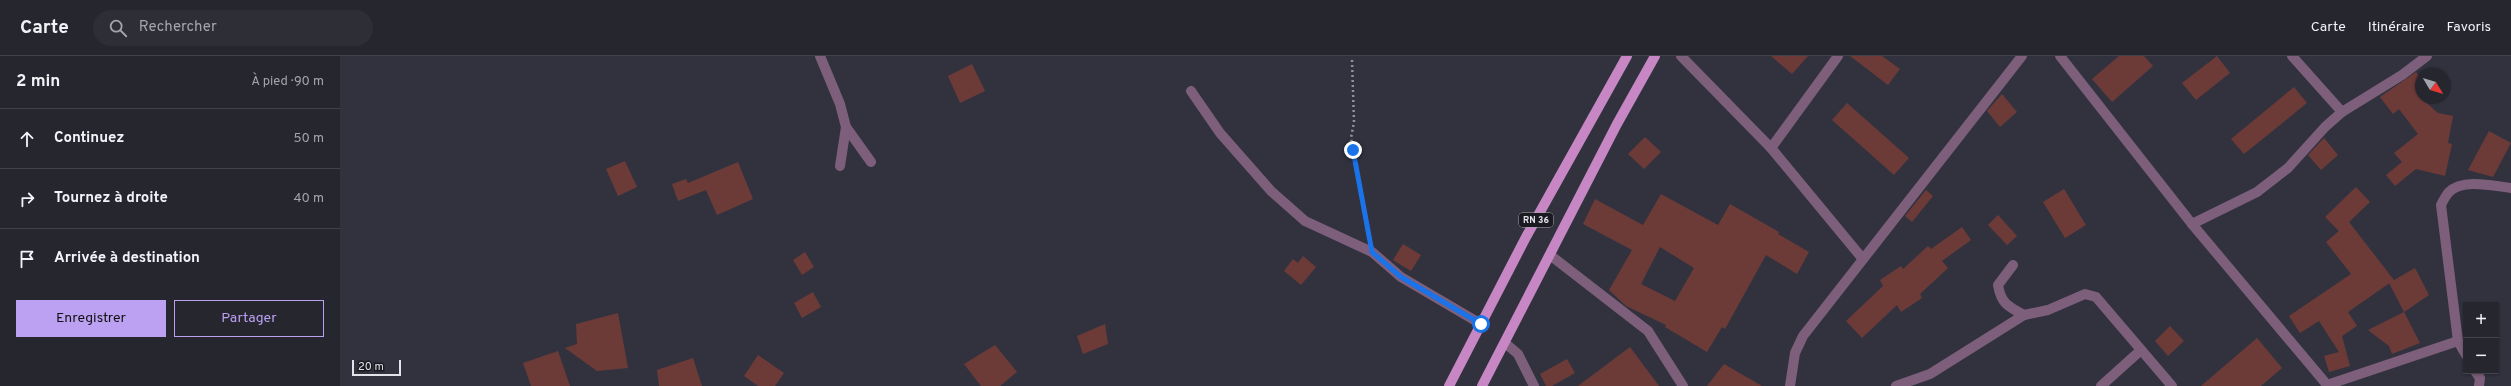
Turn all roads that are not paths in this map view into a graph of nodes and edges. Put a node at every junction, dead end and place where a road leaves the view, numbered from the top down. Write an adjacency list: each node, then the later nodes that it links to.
1 (820, 56): 12 (street)
2 (1628, 56): 22 (main road, RN 36)
3 (1655, 56): 18 (main road, RN 36)
4 (1681, 56): 13 (street)
5 (1838, 56): 13 (street)
6 (2022, 56): 19 (street)
7 (2060, 56): 17 (street)
8 (2292, 56): 11 (street)
9 (2427, 56): 11 (street)
10 (1191, 91): 22 (street)
11 (2342, 112): 17 (street)
12 (846, 127): 14 (street); 15 (street)
13 (1771, 148): 19 (street)
14 (871, 162)
15 (840, 166)
16 (2511, 188): 23 (street)
17 (2192, 224): 28 (street)
18 (1550, 255): 24 (main road, RN 36); 32 (street)
19 (1862, 258): 33 (street)
20 (2013, 265): 21 (street)
21 (2024, 315): 26 (street); 34 (street)
22 (1481, 324): 29 (main road, RN 36)
23 (2458, 341): 25 (street); 28 (street)
24 (1505, 343): 30 (main road, RN 36); 31 (street)
25 (2463, 349)
26 (2141, 350): 35 (street); 36 (street)
27 (2478, 374): 37 (street)
28 (2327, 385)
29 (1449, 386)
30 (1482, 386)
31 (1534, 386)
32 (1683, 386)
33 (1790, 386)
34 (1896, 386)
35 (2101, 386)
36 (2172, 386)
37 (2479, 386)

